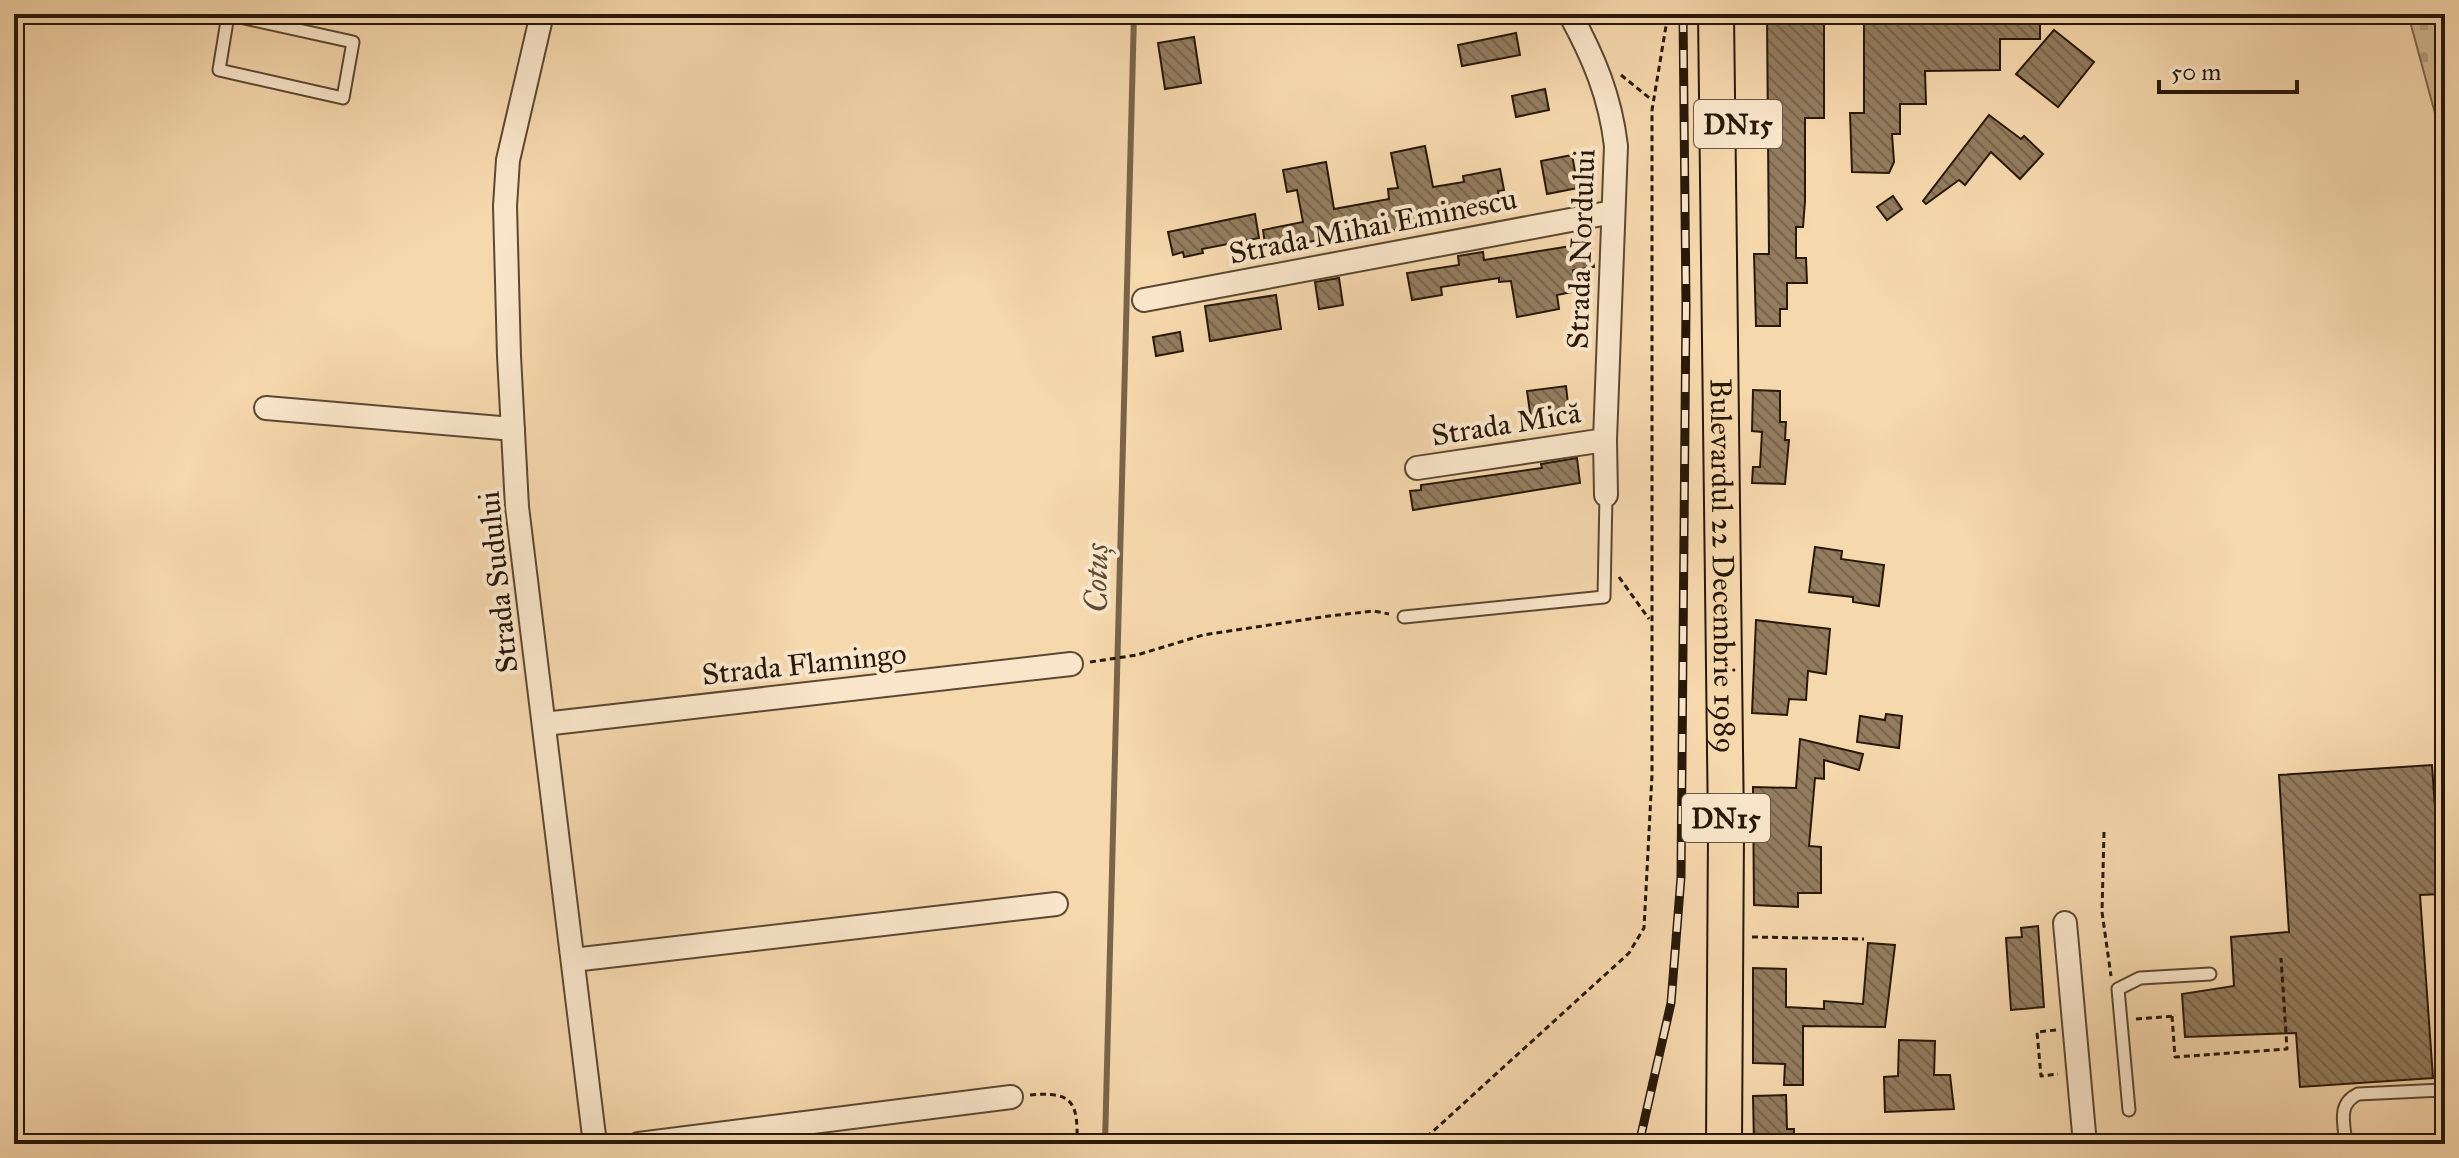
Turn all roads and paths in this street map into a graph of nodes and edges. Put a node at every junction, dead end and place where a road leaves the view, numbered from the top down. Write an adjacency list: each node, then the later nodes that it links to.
1 (227, 14): 1 (lane)
2 (542, 14): 13 (street, Strada Sudului)
3 (1570, 14): 9 (street, Strada Nordului)
4 (1668, 14): 8 (path)
5 (1716, 14): 10 (main road, Bulevardul 22 Decembrie 1989 / DN15)
6 (1739, 14): 10 (main road, Bulevardul 22 Decembrie 1989 / DN15)
7 (1618, 73): 8 (path)
8 (1653, 101): 19 (path)
9 (1613, 212): 11 (street, Strada Mihai Eminescu); 14 (street, Strada Nordului)
10 (1721, 230): 41 (main road, Bulevardul 22 Decembrie 1989 / DN15)
11 (1144, 300)
12 (266, 408): 13 (street)
13 (513, 429): 21 (street, Strada Sudului)
14 (1605, 440): 15 (street, Strada Mică); 16 (street, Strada Nordului)
15 (1417, 468)
16 (1606, 495): 17 (lane)
17 (1605, 558): 18 (lane); 19 (path)
18 (1404, 617): 20 (path)
19 (1649, 619): 40 (path)
20 (1071, 664): 21 (street, Strada Flamingo)
21 (544, 724): 28 (street, Strada Sudului)
22 (2104, 832): 30 (path)
23 (1056, 904): 28 (street)
24 (2065, 923): 32 (street)
25 (1743, 937): 26 (path)
26 (1864, 939)
27 (2281, 958): 31 (path)
28 (573, 960): 37 (street, Strada Sudului)
29 (2210, 974): 30 (lane)
30 (2118, 989): 31 (lane)
31 (2121, 1020): 36 (lane)
32 (2074, 1028): 33 (street); 33 (path)
33 (2078, 1072): 42 (street)
34 (2442, 1090): 43 (lane)
35 (1011, 1097): 38 (street); 39 (path)
36 (2129, 1110)
37 (595, 1144)
38 (639, 1144)
39 (1077, 1144)
40 (1419, 1144)
41 (1724, 1144)
42 (2085, 1144)
43 (2346, 1144)

